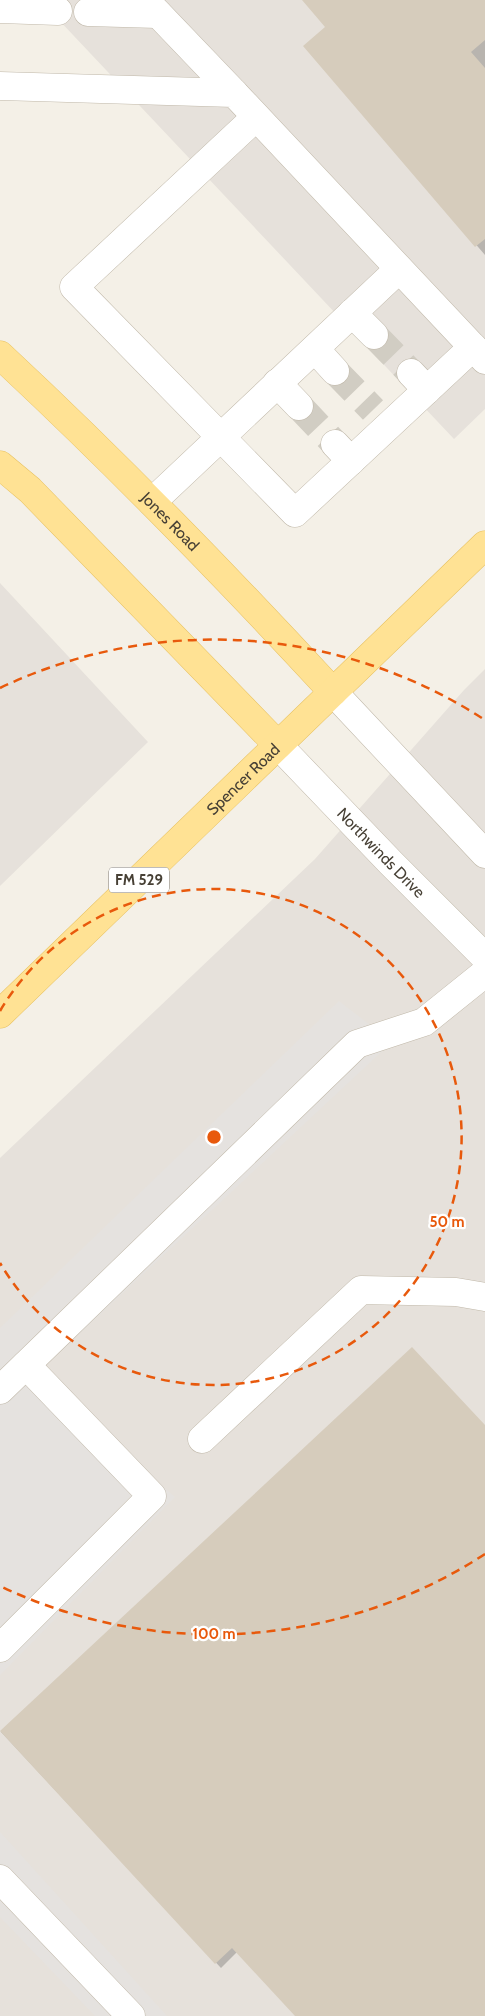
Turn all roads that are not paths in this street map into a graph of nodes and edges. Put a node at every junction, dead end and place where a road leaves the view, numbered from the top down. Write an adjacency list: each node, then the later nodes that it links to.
1 (151, 7): 4 (street); 6 (street)
2 (0, 9): 3 (street)
3 (58, 11)
4 (88, 12)
5 (0, 86): 6 (street)
6 (234, 93): 7 (street)
7 (256, 117): 8 (street); 17 (street)
8 (399, 269): 9 (street); 12 (street)
9 (352, 313): 10 (street); 11 (street)
10 (374, 335)
11 (314, 349): 14 (street); 15 (street)
12 (479, 353): 17 (street)
13 (0, 356): 19 (main road, Jones Road)
14 (335, 370)
15 (277, 384): 16 (street); 17 (street)
16 (299, 406)
17 (221, 437): 19 (street)
18 (0, 465): 22 (main road)
19 (152, 502): 21 (main road, Jones Road)
20 (485, 545): 21 (main road, Spencer Road / FM 529)
21 (333, 692): 22 (main road, Spencer Road / FM 529); 23 (street)
22 (278, 745): 24 (street, Northwinds Drive); 26 (main road, Spencer Road / FM 529)
23 (485, 854)
24 (485, 957)
25 (485, 973): 28 (street)
26 (0, 1014)
27 (485, 1297): 30 (street)
28 (26, 1365): 29 (street); 31 (street)
29 (0, 1390)
30 (202, 1439)
31 (0, 1648)
32 (0, 1879): 33 (street)
33 (132, 2016)

